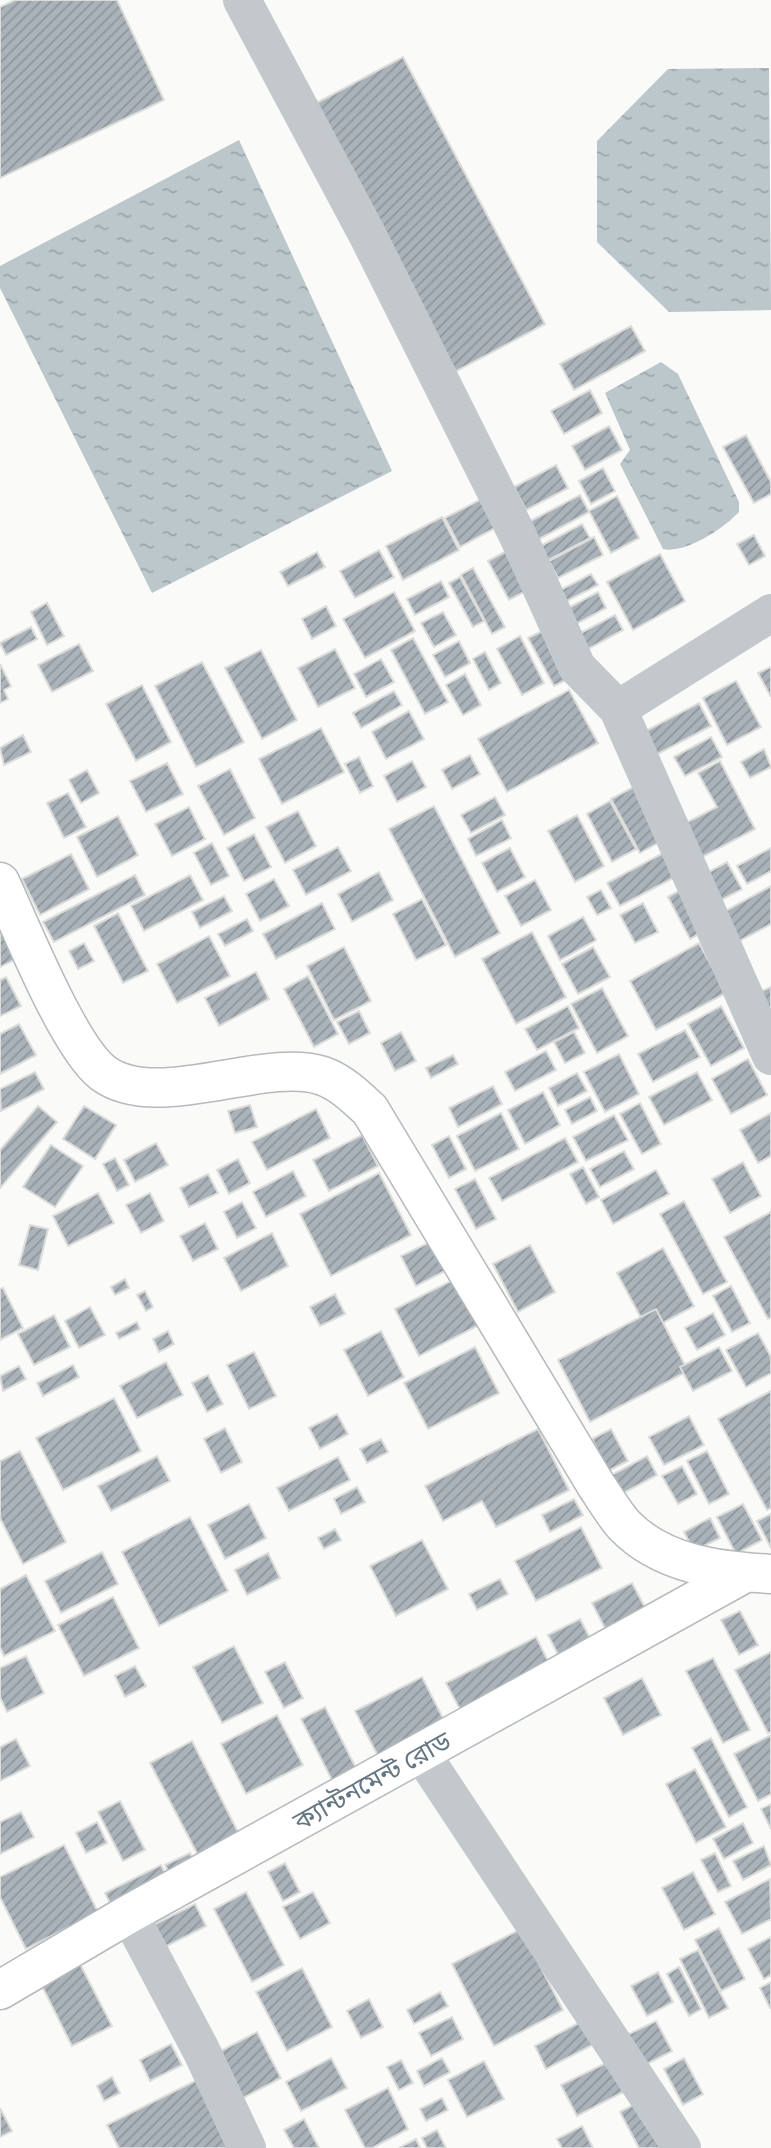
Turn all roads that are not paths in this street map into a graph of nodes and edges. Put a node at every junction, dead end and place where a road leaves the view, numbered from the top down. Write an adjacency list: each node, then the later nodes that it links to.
1 (242, 0): 3 (street)
2 (771, 613): 3 (street)
3 (618, 709): 5 (street)
4 (0, 882): 6 (main road)
5 (771, 1056)
6 (758, 1573): 7 (main road, ক্যান্টনমেন্ট রোড)
7 (422, 1754): 8 (main road, ক্যান্টনমেন্ট রোড); 11 (street)
8 (130, 1914): 9 (main road, ক্যান্টনমেন্ট রোড); 10 (street)
9 (0, 1990)
10 (247, 2148)
11 (682, 2148)

